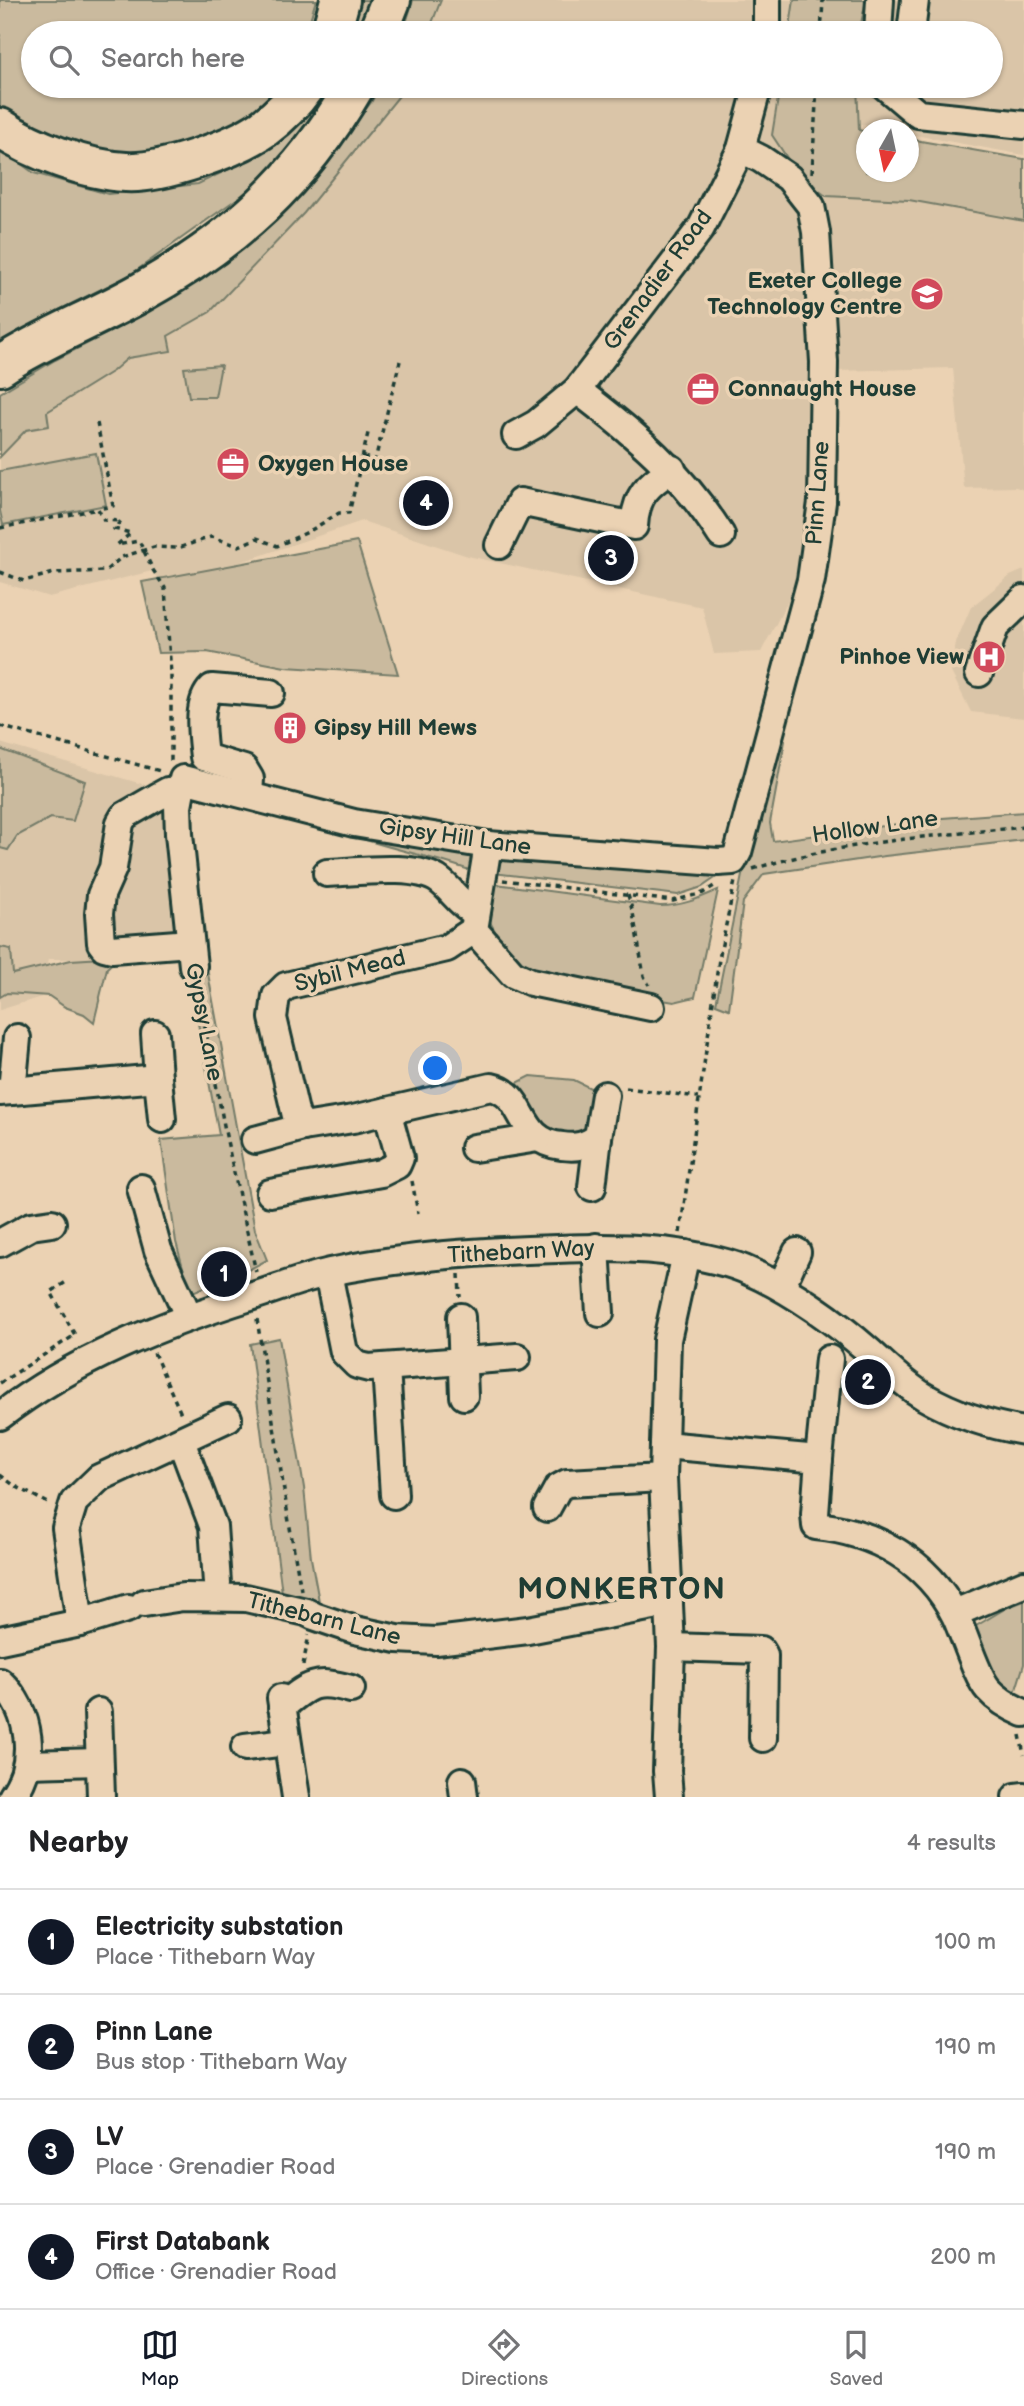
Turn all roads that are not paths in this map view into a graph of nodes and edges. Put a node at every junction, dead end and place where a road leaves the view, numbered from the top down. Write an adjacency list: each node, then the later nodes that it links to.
1 (340, 0): 6 (highway)
2 (391, 0): 7 (highway)
3 (767, 0): 8 (street)
4 (880, 0): 9 (street)
5 (915, 0): 10 (street)
6 (334, 21)
7 (383, 21)
8 (767, 21)
9 (879, 21)
10 (912, 21)
11 (296, 98): 16 (highway)
12 (348, 98): 18 (highway)
13 (755, 98): 17 (street, Grenadier Road)
14 (905, 98): 15 (street)
15 (1024, 125)
16 (0, 128)
17 (741, 149): 19 (street, Grenadier Road); 30 (street, Pinn Lane)
18 (0, 366)
19 (577, 390): 20 (street, Grenadier Road); 21 (street)
20 (516, 435)
21 (672, 469): 22 (street); 23 (street)
22 (721, 536)
23 (499, 545)
24 (1024, 599): 25 (street)
25 (979, 673)
26 (271, 693): 28 (street)
27 (178, 781): 27 (street, Gypsy Lane); 28 (street, Gipsy Hill Lane)
28 (249, 796): 29 (street, Gipsy Hill Lane)
29 (488, 845): 30 (street, Gipsy Hill Lane); 32 (street)
30 (734, 872)
31 (327, 873): 32 (street)
32 (475, 922): 33 (street); 41 (street, Sybil Mead)
33 (650, 1007)
34 (155, 1034): 36 (street)
35 (17, 1038): 37 (street)
36 (158, 1078): 37 (street); 40 (street)
37 (6, 1091)
38 (605, 1095): 42 (street)
39 (387, 1111): 41 (street); 43 (street); 48 (street)
40 (162, 1119)
41 (303, 1126): 44 (street)
42 (598, 1137): 43 (street); 46 (street)
43 (538, 1138): 45 (street)
44 (255, 1140)
45 (474, 1148)
46 (592, 1187)
47 (141, 1188): 57 (street)
48 (271, 1192)
49 (52, 1223): 50 (street)
50 (0, 1242)
51 (596, 1247): 53 (street, Tithebarn Way); 54 (street, Tithebarn Way); 56 (street)
52 (797, 1252): 55 (street)
53 (686, 1254): 55 (street, Tithebarn Way); 68 (street)
54 (328, 1273): 57 (street, Tithebarn Way); 62 (street)
55 (781, 1287): 66 (street, Tithebarn Way)
56 (601, 1314)
57 (189, 1317): 64 (street, Tithebarn Way)
58 (461, 1317): 61 (street)
59 (517, 1357): 61 (street)
60 (829, 1359): 69 (street)
61 (463, 1361): 62 (street); 63 (street)
62 (386, 1367): 71 (street)
63 (464, 1396)
64 (0, 1416)
65 (228, 1418): 67 (street)
66 (1024, 1432)
67 (181, 1441): 73 (street); 77 (street)
68 (664, 1445): 69 (street); 70 (street)
69 (819, 1458): 76 (street)
70 (663, 1478): 72 (street); 75 (street)
71 (394, 1495)
72 (547, 1508)
73 (217, 1583)
74 (1024, 1584): 76 (street)
75 (669, 1604): 77 (street, Tithebarn Lane); 79 (street)
76 (954, 1613): 83 (street)
77 (80, 1623): 78 (street, Tithebarn Lane)
78 (0, 1640)
79 (671, 1647): 84 (street); 93 (street)
80 (0, 1682): 88 (street)
81 (351, 1689): 85 (street)
82 (98, 1712): 87 (street)
83 (1024, 1713)
84 (763, 1738)
85 (286, 1742): 86 (street); 92 (street)
86 (245, 1747)
87 (99, 1762): 88 (street); 89 (street)
88 (28, 1765): 91 (street)
89 (101, 1796)
90 (1024, 1796): 94 (street)
91 (12, 1797)
92 (296, 1797)
93 (669, 1797)
94 (1016, 1797)

